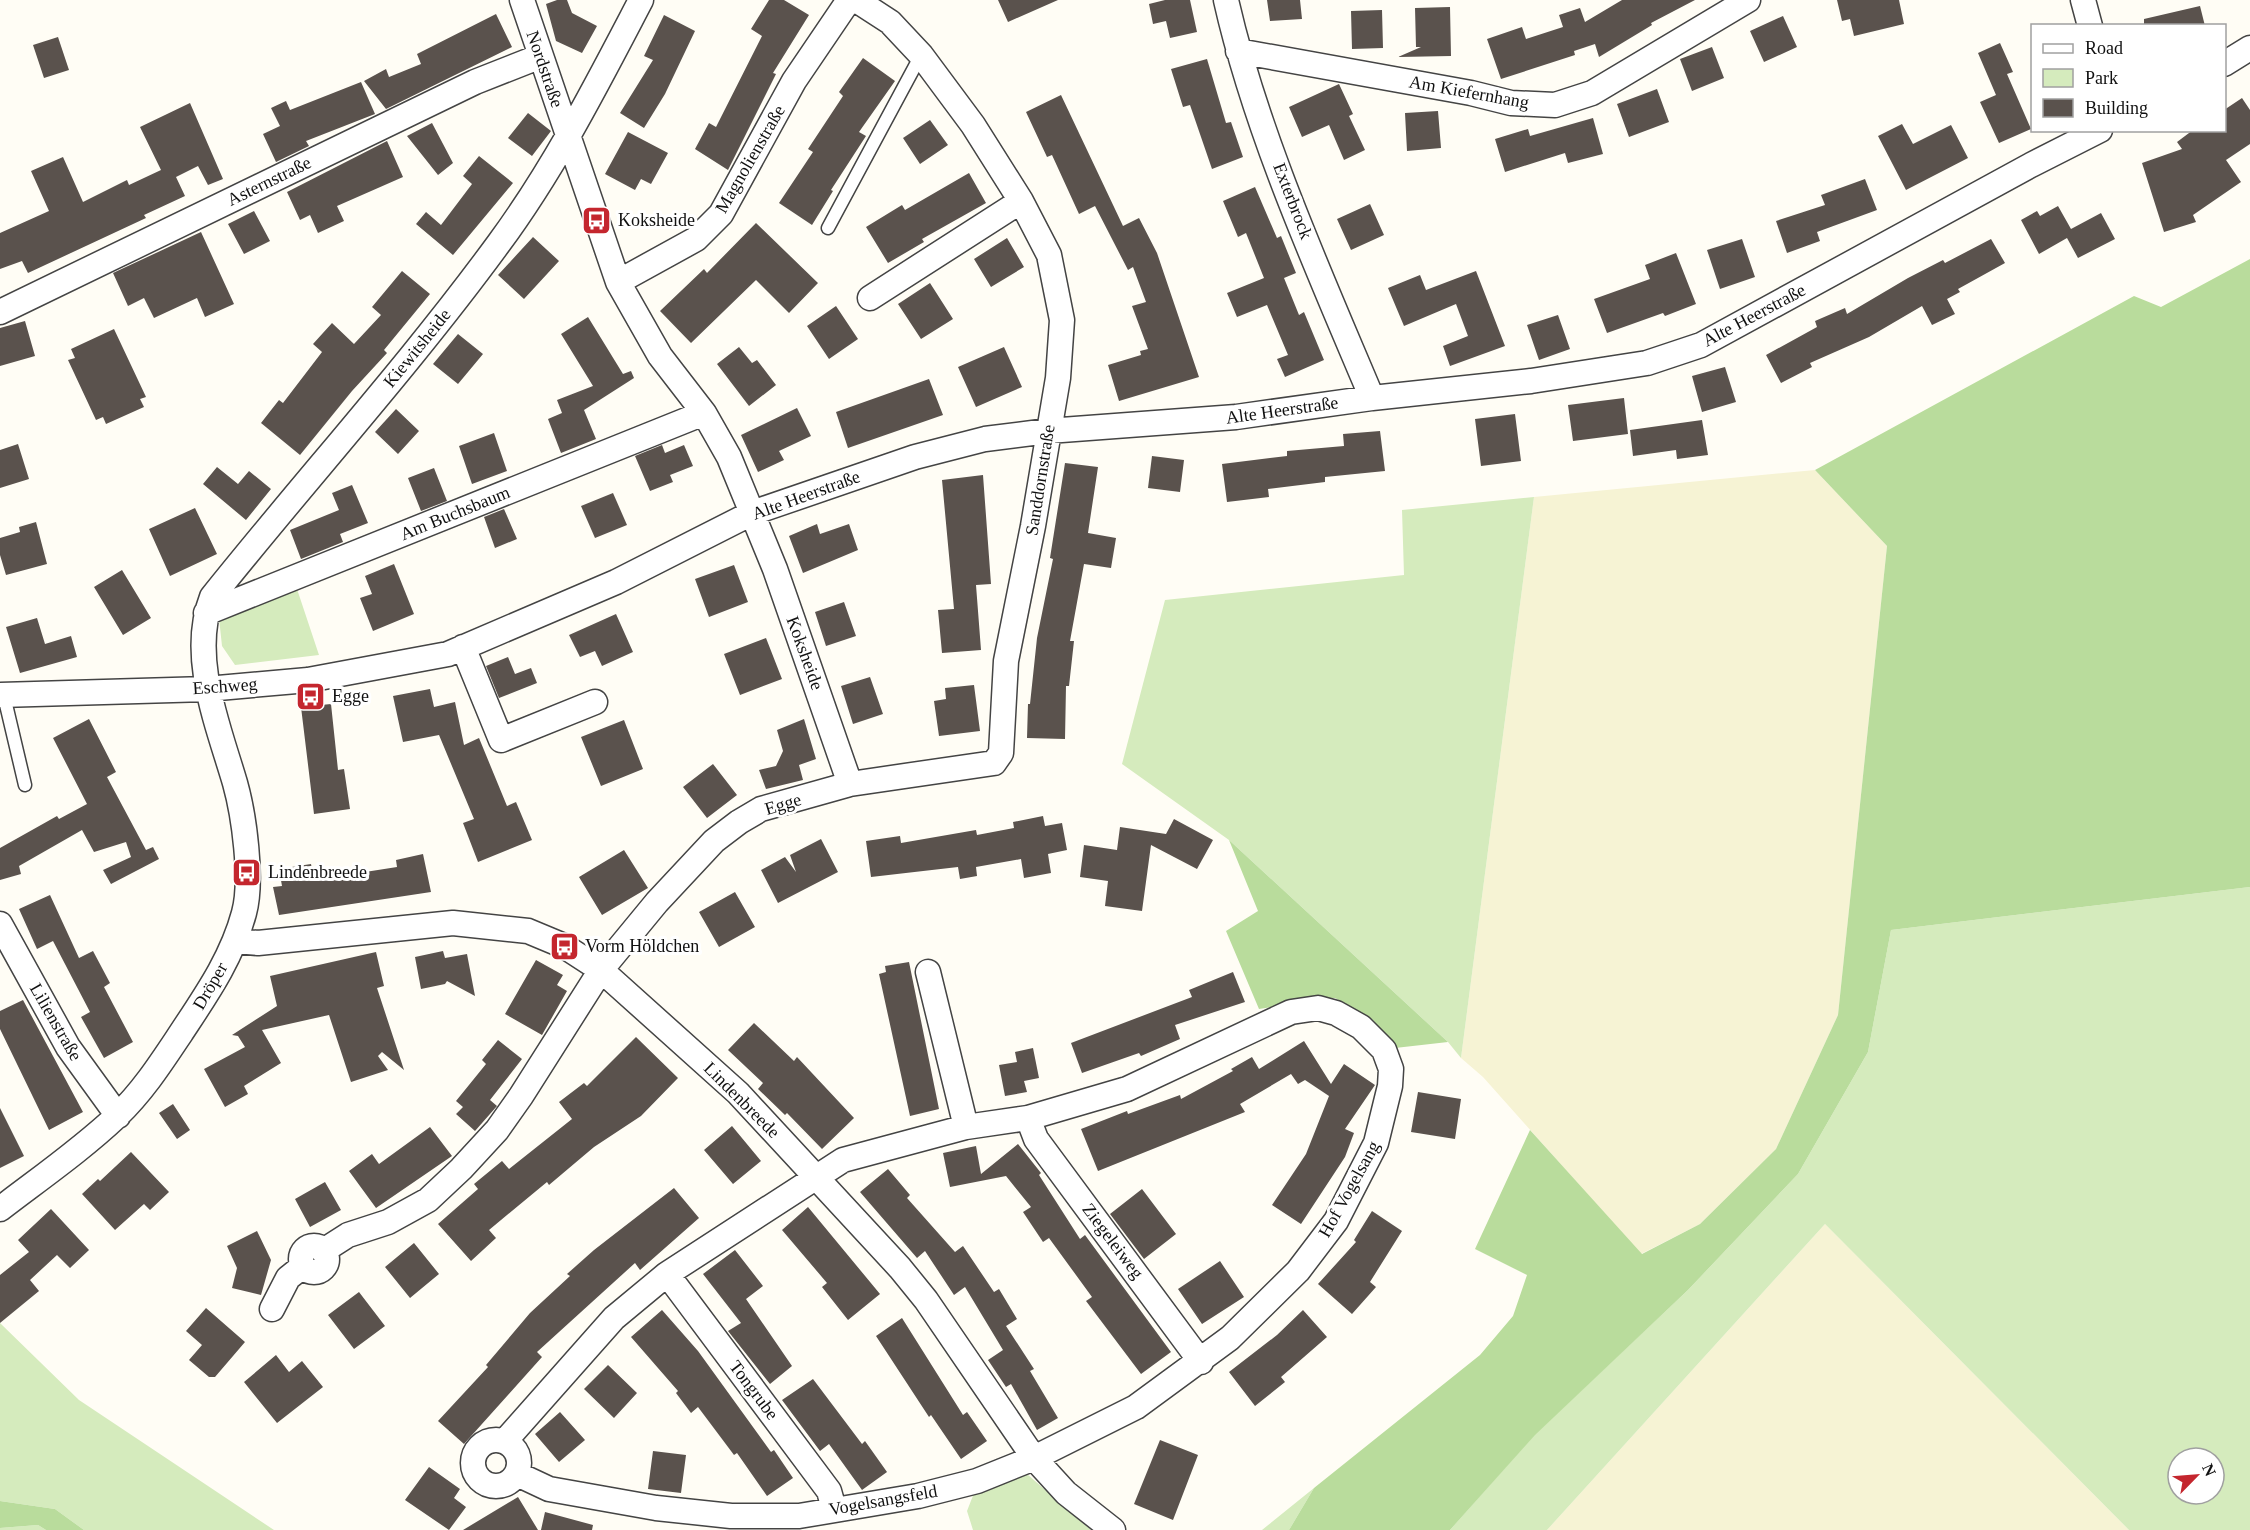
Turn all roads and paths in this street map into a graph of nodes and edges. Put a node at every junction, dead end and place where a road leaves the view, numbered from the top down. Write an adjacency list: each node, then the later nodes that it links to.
1 (522, 0): 12 (street, Nordstraße)
2 (641, 0): 15 (street, Kiewitsheide)
3 (849, 0): 18 (street, Magnolienstraße)
4 (856, 0): 11 (street, Sanddornstraße)
5 (1226, 0): 10 (street, Exterbrock)
6 (1748, 0): 10 (street, Am Kiefernhang)
7 (2083, 0): 8 (street)
8 (2089, 24)
9 (2250, 48): 13 (street)
10 (1238, 51): 21 (street, Exterbrock)
11 (921, 55): 16 (street, Sanddornstraße); 17 (lane)
12 (541, 56): 15 (street, Nordstraße); 20 (street, Asternstraße)
13 (2226, 63)
14 (2096, 132): 21 (street, Alte Heerstraße)
15 (569, 137): 18 (street, Koksheide); 25 (street, Kiewitsheide)
16 (1021, 201): 19 (street); 23 (street, Sanddornstraße)
17 (828, 228)
18 (618, 282): 22 (street, Koksheide)
19 (870, 298)
20 (0, 312)
21 (1372, 398): 23 (street, Alte Heerstraße)
22 (704, 413): 24 (street, Koksheide); 25 (street, Am Buchsbaum)
23 (1048, 431): 24 (street, Alte Heerstraße); 30 (street, Sanddornstraße)
24 (752, 513): 26 (street, Alte Heerstraße); 31 (street, Koksheide)
25 (206, 613): 27 (street, Kiewitsheide)
26 (455, 650): 27 (street, Eschweg); 29 (street)
27 (207, 689): 28 (street, Eschweg); 34 (street, Dröper)
28 (2, 691): 32 (lane)
29 (595, 702)
30 (994, 763): 31 (street, Egge)
31 (850, 784): 35 (street, Egge)
32 (25, 785)
33 (0, 924): 37 (street, Lilienstraße)
34 (235, 941): 35 (street, Lindenbreede); 37 (street, Dröper)
35 (601, 970): 40 (street, Lindenbreede); 43 (street)
36 (928, 972): 39 (street)
37 (118, 1116): 41 (street, Dröper)
38 (1028, 1118): 39 (street, Hof Vogelsang); 44 (street, Ziegeleiweg); 44 (street, Hof Vogelsang)
39 (966, 1127): 40 (street, Hof Vogelsang)
40 (816, 1177): 42 (street); 46 (street, Lindenbreede)
41 (0, 1209)
42 (667, 1275): 45 (street); 48 (street, Tongrube)
43 (272, 1309)
44 (1201, 1362): 46 (street, Hof Vogelsang)
45 (505, 1441): 47 (street); 47 (street)
46 (1034, 1458): 48 (street, Vogelsangsfeld); 49 (street, Lindenbreede)
47 (517, 1474): 48 (street, Vogelsangsfeld)
48 (834, 1509)
49 (1113, 1530)

